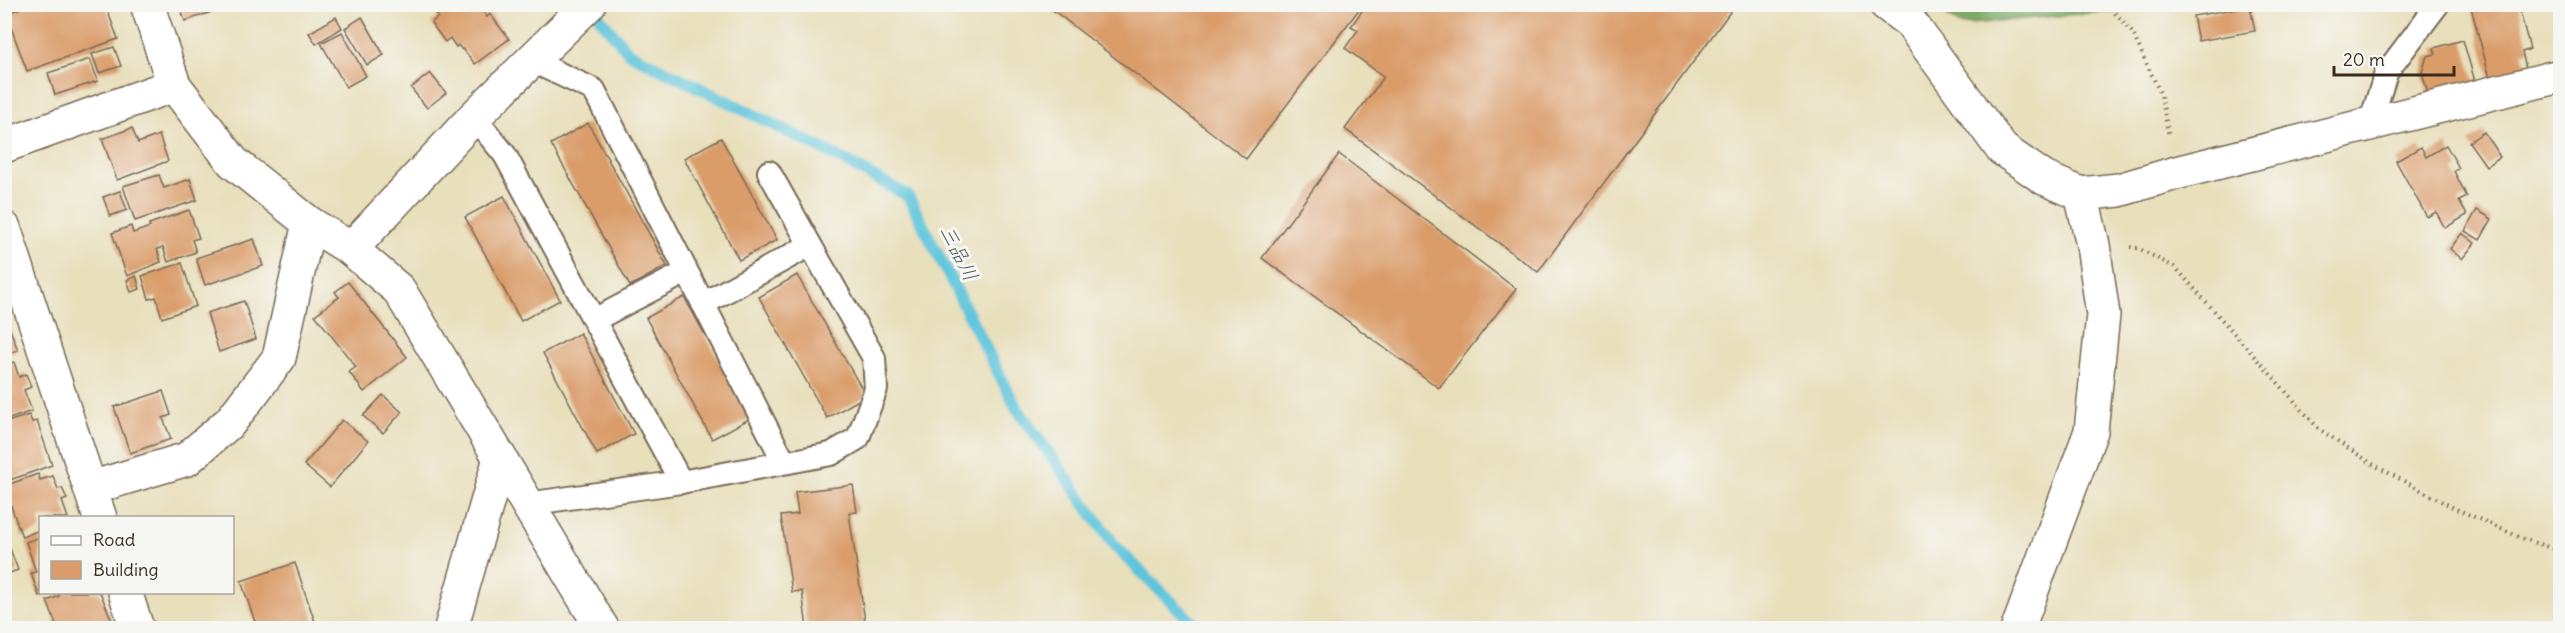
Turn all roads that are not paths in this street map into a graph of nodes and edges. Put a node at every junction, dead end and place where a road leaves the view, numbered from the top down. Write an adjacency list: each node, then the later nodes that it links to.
1 (147, 4): 7 (street)
2 (1886, 4): 12 (street)
3 (2438, 4): 9 (lane)
4 (585, 9): 5 (street)
5 (530, 60): 8 (street); 17 (lane)
6 (2560, 76): 9 (street)
7 (174, 85): 10 (street); 13 (street)
8 (474, 117): 16 (street); 19 (lane)
9 (2370, 124): 12 (street)
10 (4, 146)
11 (769, 172): 15 (lane)
12 (2081, 194): 29 (street)
13 (309, 223): 16 (street); 23 (street)
14 (4, 228): 23 (street)
15 (810, 245): 18 (lane); 21 (lane)
16 (351, 249): 20 (street)
17 (686, 272): 18 (lane); 19 (lane)
18 (703, 303): 21 (lane)
19 (594, 320): 22 (lane)
20 (501, 458): 24 (street); 27 (street)
21 (784, 462): 22 (lane)
22 (681, 482): 24 (lane)
23 (95, 503)
24 (527, 504): 28 (street)
25 (126, 594): 26 (street)
26 (137, 628)
27 (451, 628)
28 (602, 628)
29 (2018, 628)

